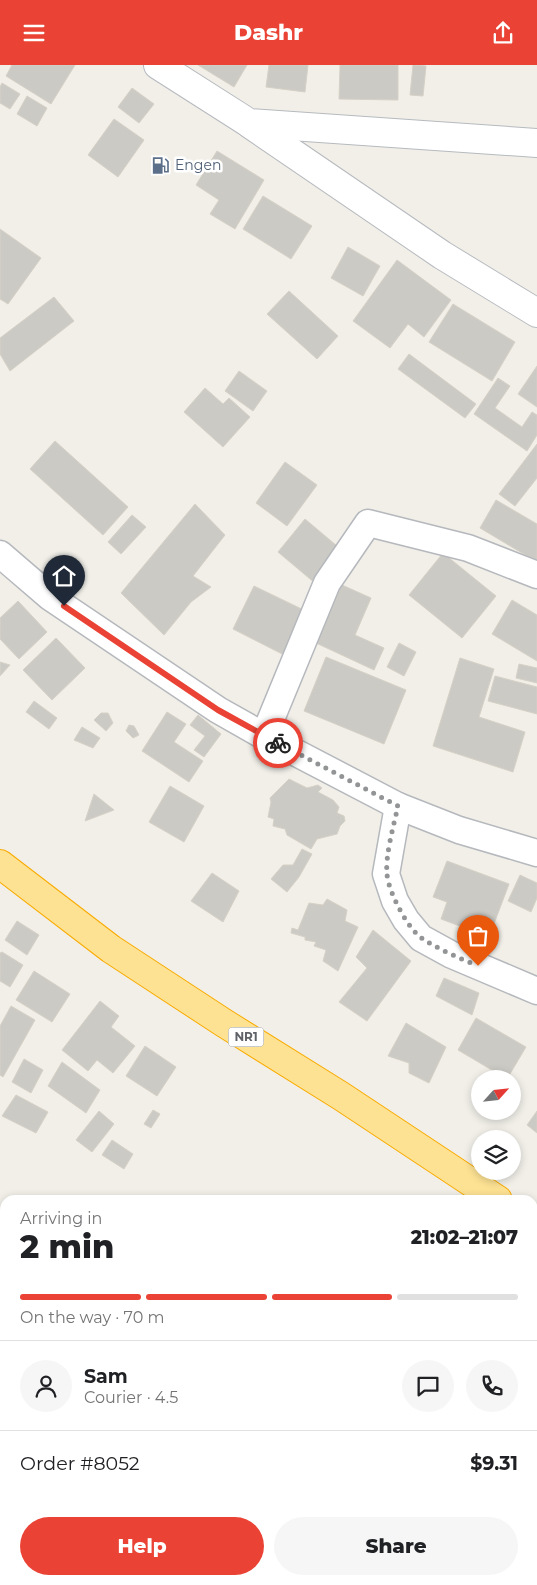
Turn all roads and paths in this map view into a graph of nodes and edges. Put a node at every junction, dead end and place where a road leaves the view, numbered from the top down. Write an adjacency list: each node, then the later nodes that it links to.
1 (158, 65): 2 (street)
2 (249, 123): 3 (street); 4 (street)
3 (537, 143)
4 (537, 313)
5 (0, 554): 7 (street)
6 (537, 575): 7 (street)
7 (264, 736): 8 (street)
8 (398, 806): 9 (street); 11 (street)
9 (537, 853)
10 (0, 864): 12 (highway, NR1)
11 (537, 991)
12 (490, 1195)

